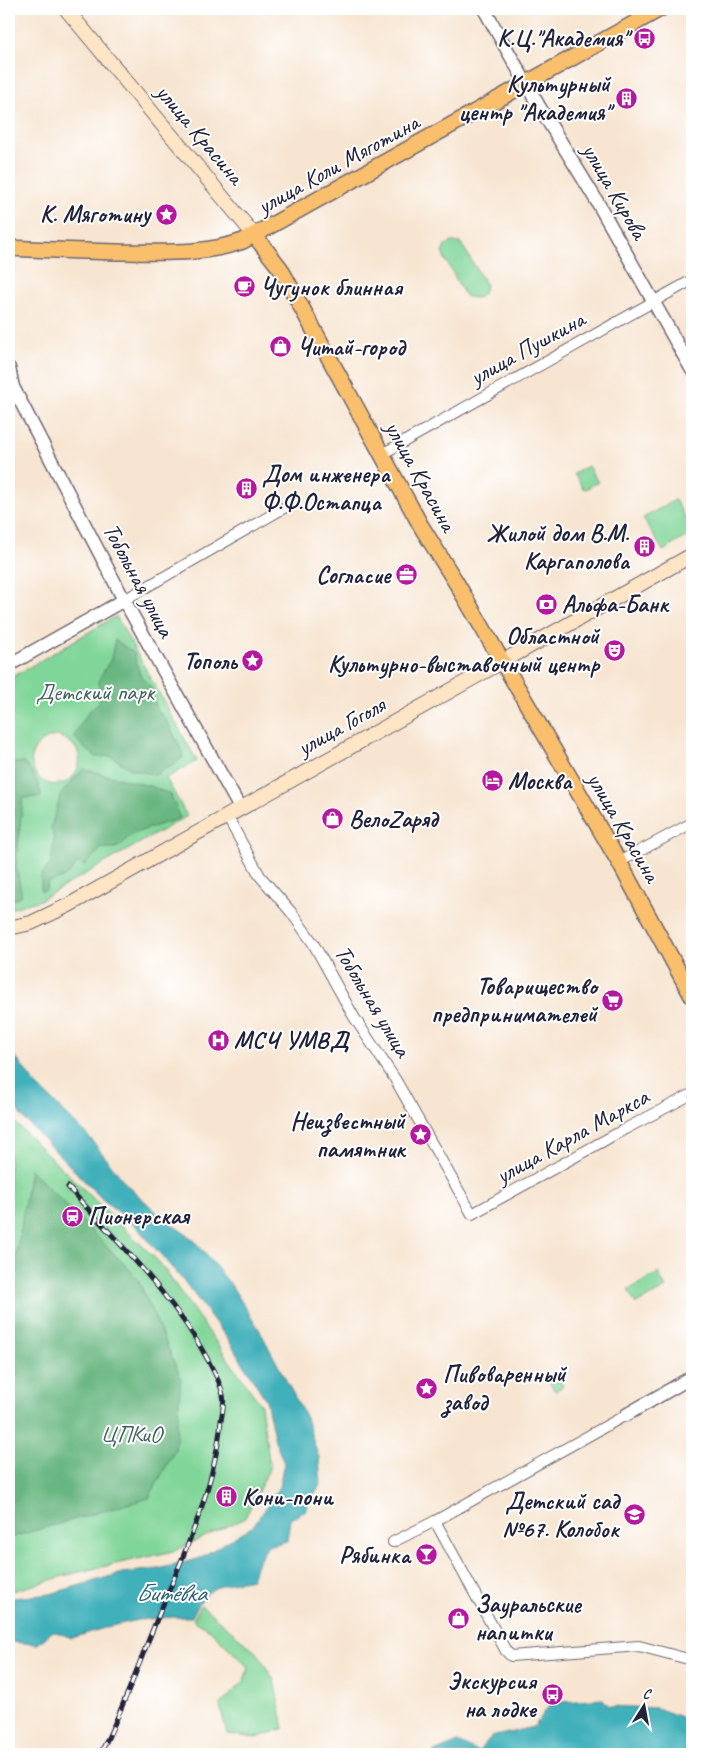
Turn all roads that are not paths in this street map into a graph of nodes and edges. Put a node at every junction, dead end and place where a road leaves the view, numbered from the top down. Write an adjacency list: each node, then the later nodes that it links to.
1 (66, 9): 5 (main road, улица Красина)
2 (484, 9): 4 (street, улица Кирова)
3 (660, 9): 4 (main road, улица Коли Мяготина)
4 (526, 84): 5 (main road, улица Коли Мяготина); 8 (street, улица Кирова)
5 (255, 236): 6 (main road, улица Коли Мяготина); 11 (main road, улица Красина)
6 (9, 248)
7 (692, 280): 8 (street, улица Пушкина)
8 (653, 302): 10 (street, улица Кирова); 11 (street, улица Пушкина)
9 (9, 368): 14 (street, Тобольная улица)
10 (692, 370)
11 (382, 454): 15 (main road, улица Красина)
12 (289, 505): 14 (street)
13 (692, 555): 15 (main road, улица Гоголя)
14 (124, 600): 16 (street); 17 (street, Тобольная улица)
15 (502, 662): 17 (main road, улица Гоголя); 20 (main road, улица Красина)
16 (9, 665)
17 (240, 808): 18 (main road, улица Гоголя)
18 (227, 816): 21 (main road, улица Гоголя); 24 (street, Тобольная улица)
19 (692, 823): 20 (street)
20 (619, 862): 22 (main road, улица Красина)
21 (9, 928)
22 (692, 996)
23 (692, 1094): 24 (street, улица Карла Маркса)
24 (472, 1214)
25 (692, 1377): 26 (street)
26 (626, 1415): 27 (street)
27 (435, 1521): 28 (street); 29 (street)
28 (393, 1542)
29 (692, 1660)

